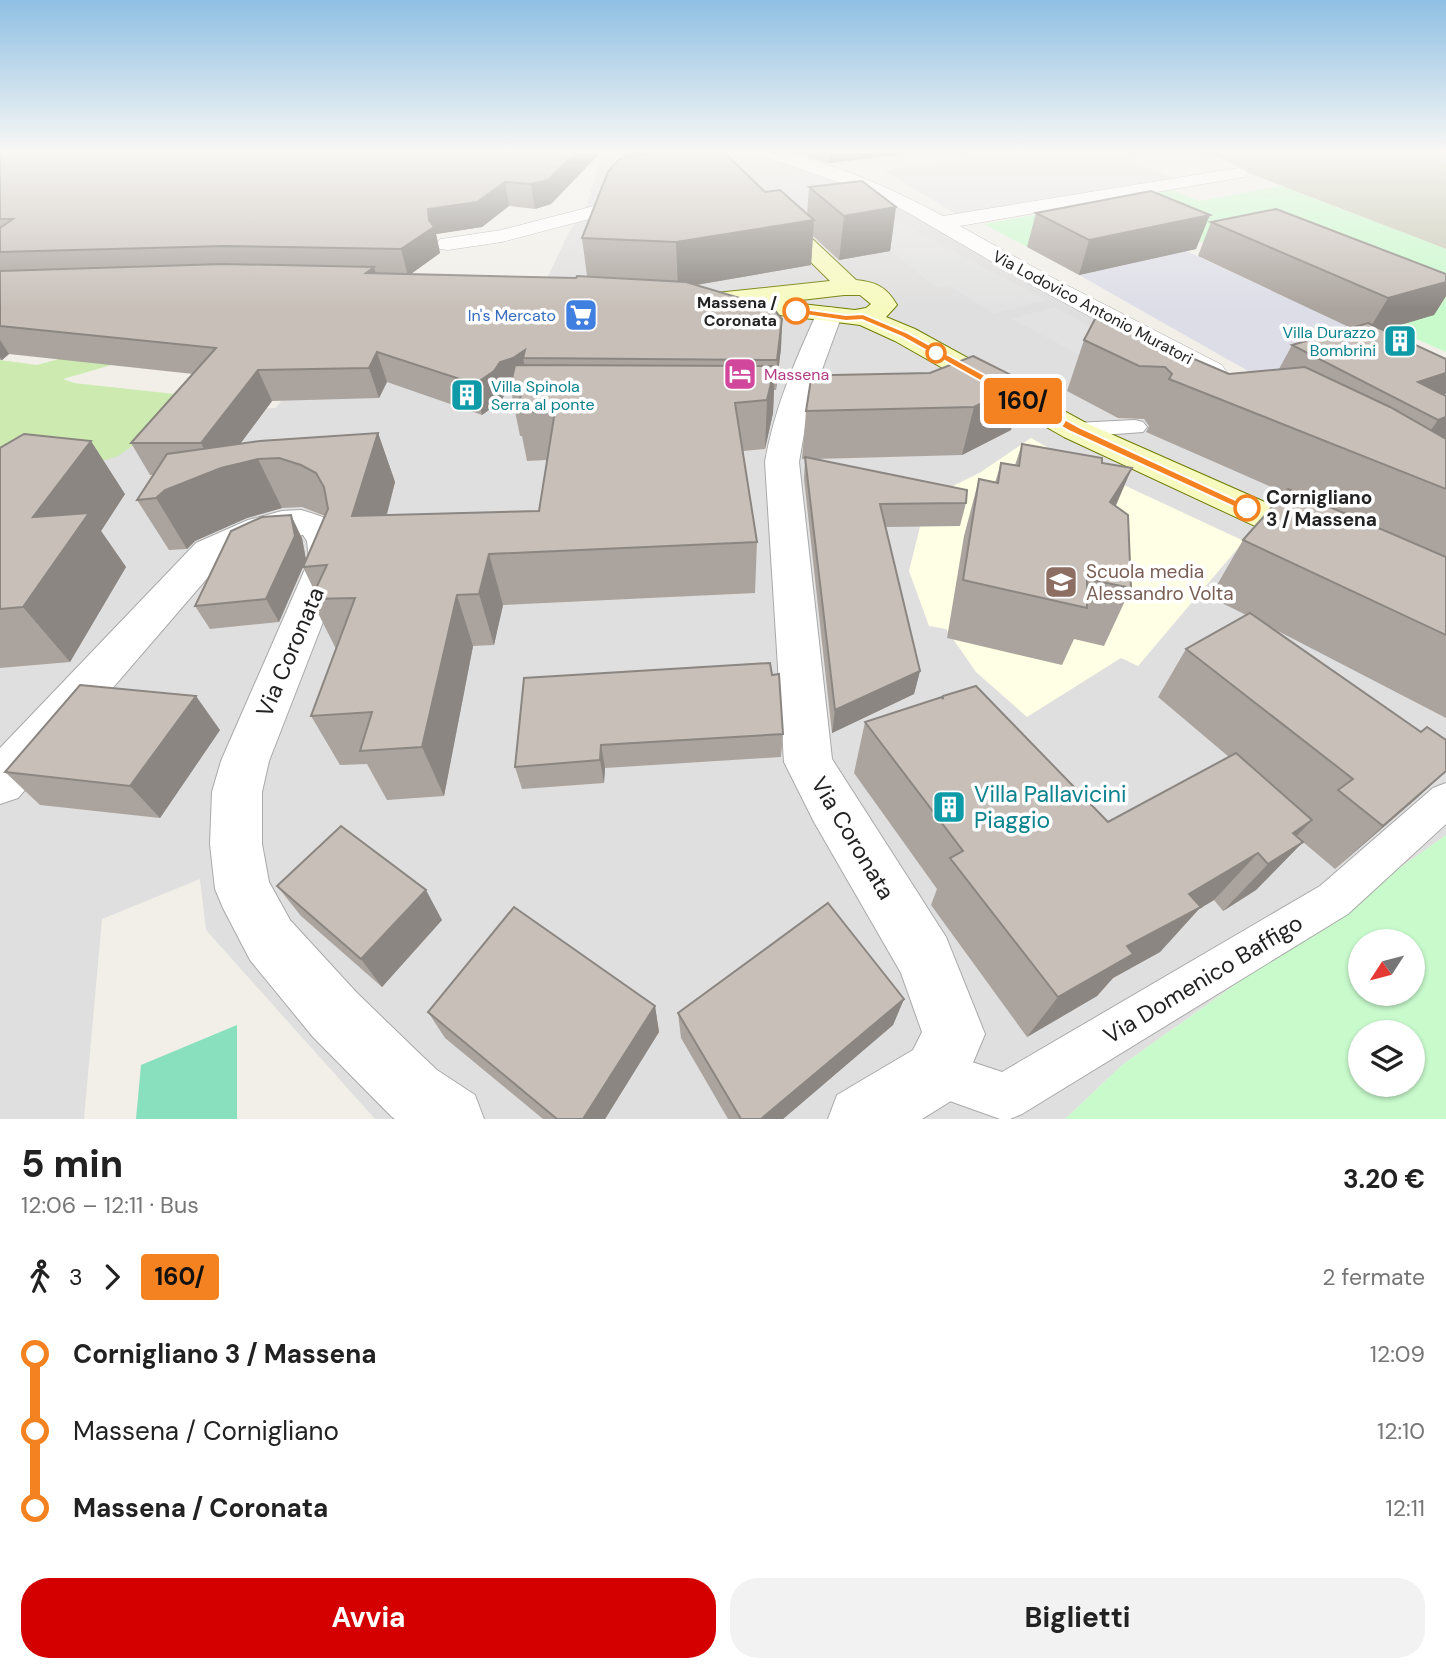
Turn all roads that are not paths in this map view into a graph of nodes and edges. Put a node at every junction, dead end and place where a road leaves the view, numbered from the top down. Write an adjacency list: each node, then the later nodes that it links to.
1 (608, 204): 6 (street)
2 (763, 204): 7 (main road)
3 (905, 204): 5 (street, Via Lodovico Antonio Muratori)
4 (1053, 204): 5 (street)
5 (941, 223): 14 (street, Via Lodovico Antonio Muratori)
6 (449, 244)
7 (827, 266): 8 (main road); 10 (main road)
8 (849, 286): 10 (main road); 12 (main road)
9 (689, 300): 11 (main road)
10 (824, 303): 11 (main road); 11 (main road); 12 (main road); 21 (street, Via Coronata)
11 (728, 304)
12 (872, 314): 13 (main road)
13 (982, 380): 15 (street); 17 (main road)
14 (1235, 383)
15 (949, 395)
16 (1135, 427): 17 (street)
17 (1075, 429): 18 (main road)
18 (1345, 552)
19 (0, 782): 22 (street, Via Coronata)
20 (1446, 800): 21 (street, Via Domenico Baffigo)
21 (936, 1073): 23 (street)
22 (451, 1119)
23 (862, 1119)

